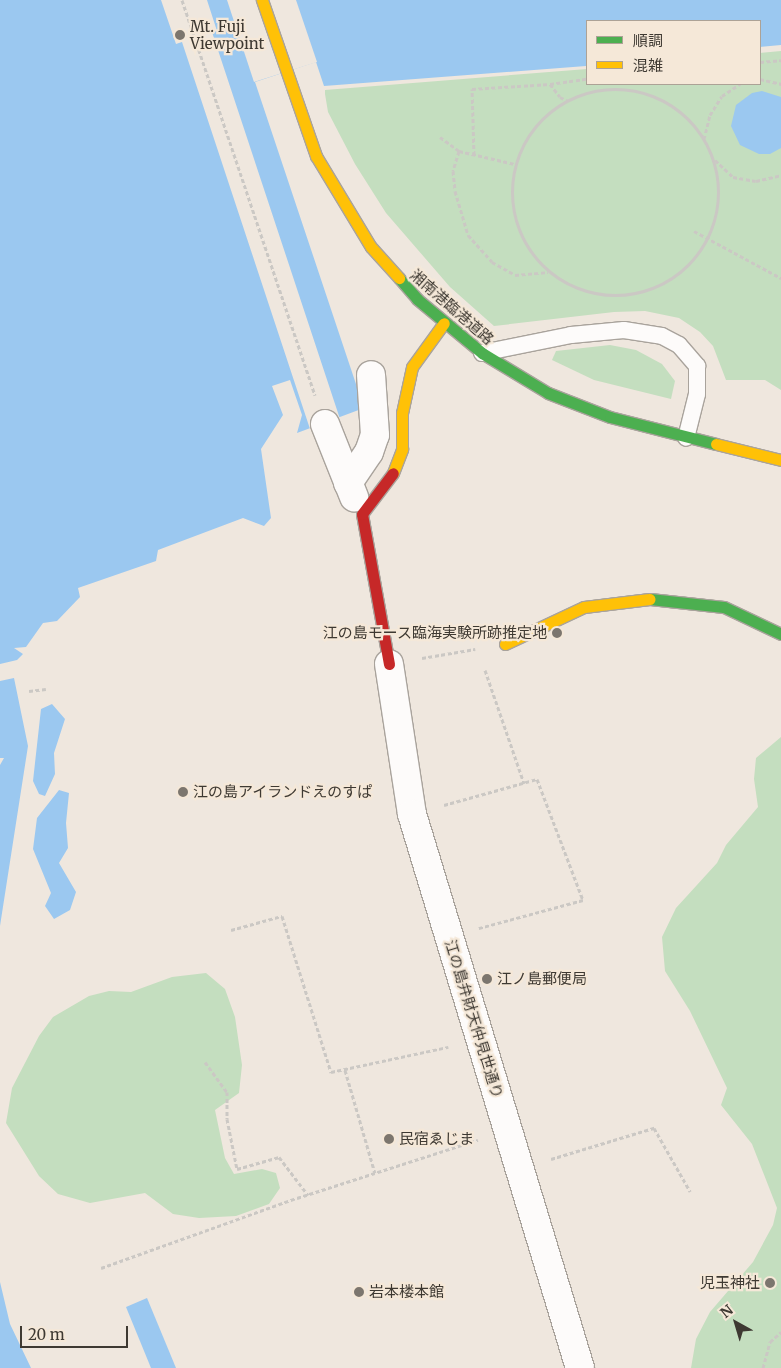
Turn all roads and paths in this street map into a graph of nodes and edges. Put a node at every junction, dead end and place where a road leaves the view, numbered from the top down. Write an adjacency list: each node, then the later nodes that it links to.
1 (182, 0): 25 (path)
2 (262, 0): 22 (street, 湘南港臨港道路)
3 (781, 60): 4 (path)
4 (761, 62)
5 (586, 79): 7 (path)
6 (761, 79): 8 (path)
7 (550, 84): 10 (path); 14 (path)
8 (781, 84)
9 (738, 85): 12 (path)
10 (568, 101): 12 (path); 16 (path)
11 (440, 138): 13 (path)
12 (704, 140): 15 (path)
13 (459, 151): 14 (path); 20 (path)
14 (474, 155): 16 (path)
15 (715, 160): 17 (path); 19 (path)
16 (515, 164): 20 (path)
17 (781, 174)
18 (694, 231): 19 (path)
19 (706, 238): 20 (path); 21 (path)
20 (549, 272)
21 (781, 278)
22 (444, 323): 23 (street, 湘南港臨港道路); 29 (street)
23 (482, 353): 26 (street, 湘南港臨港道路); 26 (lane)
24 (371, 374): 28 (street)
25 (325, 424): 28 (street)
26 (686, 438): 27 (street, 湘南港臨港道路)
27 (781, 460)
28 (348, 483): 29 (street)
29 (362, 514): 33 (street)
30 (781, 634): 31 (street)
31 (505, 644)
32 (480, 658): 33 (path)
33 (389, 664): 38 (street, 江の島弁財天仲見世通り)
34 (484, 666): 37 (path)
35 (46, 689): 36 (path)
36 (29, 691)
37 (524, 783): 38 (path); 40 (path)
38 (412, 814): 40 (street, 江の島弁財天仲見世通り)
39 (232, 930): 43 (path)
40 (449, 936): 41 (street, 江の島弁財天仲見世通り)
41 (480, 1040): 43 (path); 44 (street, 江の島弁財天仲見世通り)
42 (205, 1062): 48 (path)
43 (345, 1070): 46 (path)
44 (508, 1131): 45 (street, 江の島弁財天仲見世通り); 46 (path)
45 (519, 1169): 47 (path); 51 (street, 江の島弁財天仲見世通り)
46 (375, 1173): 48 (path)
47 (690, 1191)
48 (308, 1195): 49 (path)
49 (101, 1268)
50 (781, 1332): 52 (path)
51 (580, 1368)
52 (763, 1368)

